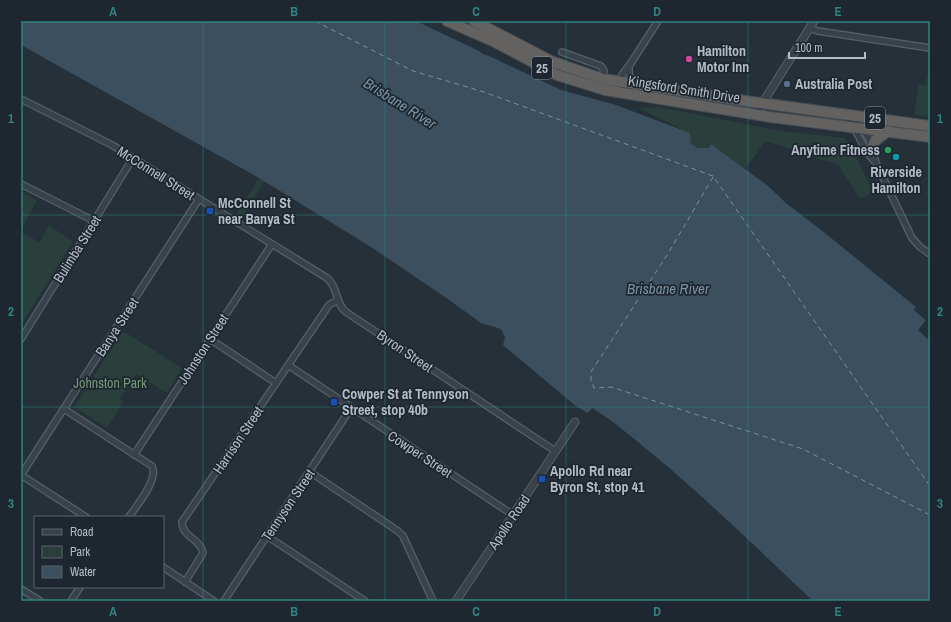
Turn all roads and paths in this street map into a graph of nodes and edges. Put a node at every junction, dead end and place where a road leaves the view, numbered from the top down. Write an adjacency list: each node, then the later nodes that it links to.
1 (447, 21): 13 (highway, Kingsford Smith Drive / 25)
2 (658, 21): 9 (street)
3 (814, 21): 6 (street)
4 (478, 22): 5 (highway, Kingsford Smith Drive / 25)
5 (489, 24): 10 (highway, Kingsford Smith Drive / 25)
6 (810, 28): 7 (street); 15 (street)
7 (930, 48)
8 (562, 52): 10 (street)
9 (629, 66): 11 (street); 12 (street)
10 (603, 79): 11 (highway, Kingsford Smith Drive / 25)
11 (621, 82): 12 (highway, Kingsford Smith Drive / 25); 13 (street)
12 (633, 84): 15 (highway, Kingsford Smith Drive / 25)
13 (643, 97): 17 (highway, Kingsford Smith Drive / 25)
14 (21, 99): 23 (street, McConnell Street)
15 (762, 104): 16 (highway, Kingsford Smith Drive / 25); 17 (street)
16 (838, 113): 18 (highway, Kingsford Smith Drive / 25); 19 (street)
17 (755, 114): 19 (highway, Kingsford Smith Drive / 25)
18 (930, 126)
19 (858, 127): 20 (highway, Kingsford Smith Drive / 25); 22 (street); 24 (street)
20 (888, 131): 21 (highway, Kingsford Smith Drive / 25); 22 (highway)
21 (930, 137)
22 (872, 148): 24 (street)
23 (133, 158): 26 (street, McConnell Street); 27 (street, Bulimba Street)
24 (876, 163): 29 (street)
25 (21, 184): 27 (street)
26 (199, 199): 28 (street, McConnell Street); 36 (street, Banya Street)
27 (94, 221): 32 (street, Bulimba Street)
28 (272, 244): 30 (street, McConnell Street); 31 (street, Johnston Street)
29 (930, 254)
30 (338, 300): 33 (street, Harrison Street); 38 (street, Byron Street)
31 (210, 338): 34 (street); 39 (street, Johnston Street)
32 (21, 339)
33 (288, 365): 34 (street, Harrison Street); 35 (street, Cowper Street)
34 (276, 383): 47 (street, Harrison Street)
35 (351, 408): 40 (street, Tennyson Street); 42 (street, Cowper Street)
36 (64, 409): 39 (street); 41 (street, Banya Street)
37 (575, 422): 38 (street, Apollo Road)
38 (555, 451): 42 (street, Apollo Road)
39 (134, 455): 44 (street)
40 (310, 472): 45 (street, Tennyson Street); 55 (street)
41 (21, 475): 43 (street)
42 (513, 515): 56 (street, Apollo Road)
43 (84, 516)
44 (130, 516)
45 (267, 536): 53 (street, Tennyson Street); 54 (street)
46 (164, 568): 47 (street)
47 (185, 582): 52 (street)
48 (79, 588): 51 (street)
49 (21, 589): 50 (street)
50 (40, 601)
51 (71, 601)
52 (214, 601)
53 (224, 601)
54 (365, 601)
55 (433, 601)
56 (456, 601)

